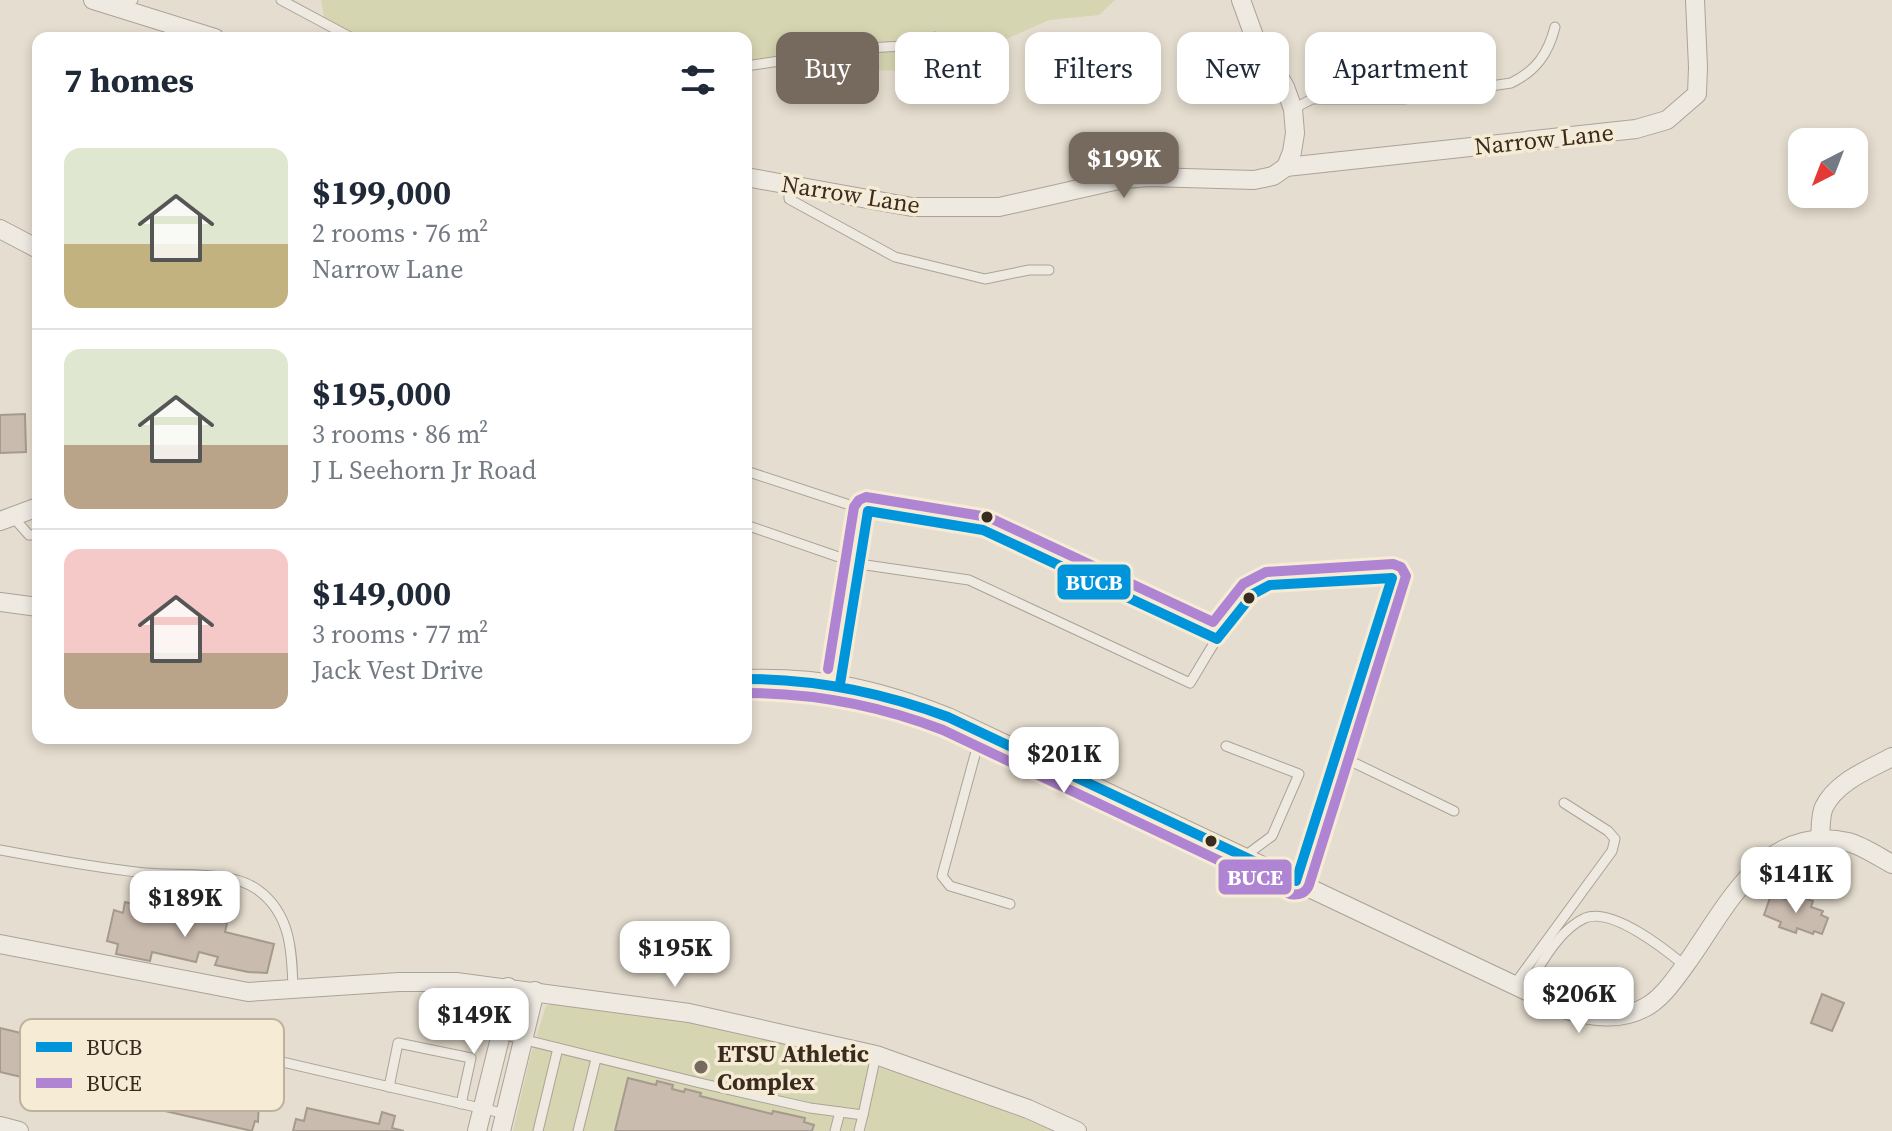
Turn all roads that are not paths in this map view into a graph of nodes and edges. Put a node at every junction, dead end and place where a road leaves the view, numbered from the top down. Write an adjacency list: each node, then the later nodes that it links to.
1 (93, 0): 6 (street)
2 (133, 0): 6 (lane)
3 (281, 0): 9 (lane)
4 (1241, 0): 12 (street)
5 (1695, 0): 13 (street, Narrow Lane)
6 (113, 6): 8 (street)
7 (1555, 27): 12 (lane)
8 (196, 32)
9 (341, 32)
10 (895, 46): 11 (lane)
11 (752, 65)
12 (1293, 109): 13 (street)
13 (1286, 167): 15 (street, Narrow Lane)
14 (752, 178): 15 (street, Narrow Lane)
15 (789, 185): 18 (lane)
16 (0, 229): 17 (street)
17 (32, 246)
18 (1049, 270)
19 (752, 473): 21 (lane)
20 (32, 509): 22 (street)
21 (868, 511): 25 (lane); 28 (lane)
22 (6, 519): 24 (lane)
23 (752, 527): 25 (lane)
24 (32, 535)
25 (859, 564): 28 (lane); 30 (lane)
26 (0, 602): 27 (street)
27 (32, 606)
28 (1217, 639): 33 (lane)
29 (752, 679): 30 (street)
30 (840, 684): 31 (street)
31 (981, 733): 39 (street); 42 (lane)
32 (1226, 746): 39 (lane)
33 (1338, 755): 36 (lane); 41 (lane)
34 (1892, 757): 37 (street)
35 (1564, 803): 46 (lane)
36 (1454, 811)
37 (1820, 839): 40 (street); 44 (street)
38 (0, 850): 47 (lane)
39 (1245, 856): 41 (street)
40 (1892, 864)
41 (1296, 881): 46 (street)
42 (1010, 904)
43 (0, 944): 47 (street)
44 (1685, 966): 46 (street); 46 (lane)
45 (508, 987): 47 (street); 48 (street); 49 (street)
46 (1520, 987)
47 (293, 989)
48 (535, 991): 50 (street); 52 (street)
49 (501, 1034): 50 (lane); 57 (street)
50 (523, 1039): 51 (lane); 60 (street)
51 (558, 1048): 53 (lane); 64 (lane)
52 (876, 1055): 59 (lane); 68 (street)
53 (596, 1059): 58 (lane); 65 (lane)
54 (284, 1062): 55 (lane)
55 (389, 1087): 56 (lane); 56 (lane)
56 (461, 1104): 57 (lane)
57 (483, 1109): 60 (lane); 63 (street)
58 (840, 1112): 59 (lane); 66 (lane)
59 (863, 1115): 67 (lane)
60 (503, 1123)
61 (0, 1126): 62 (street)
62 (19, 1131)
63 (477, 1131)
64 (538, 1131)
65 (578, 1131)
66 (835, 1131)
67 (859, 1131)
68 (1077, 1131)

